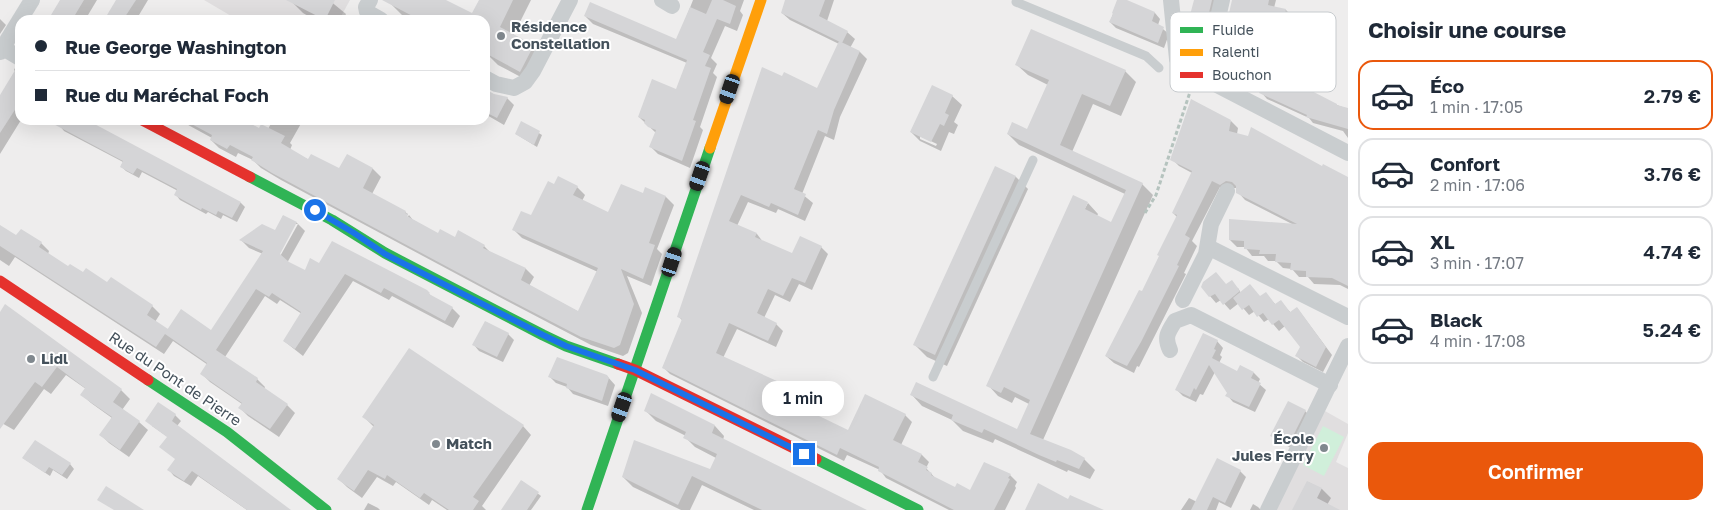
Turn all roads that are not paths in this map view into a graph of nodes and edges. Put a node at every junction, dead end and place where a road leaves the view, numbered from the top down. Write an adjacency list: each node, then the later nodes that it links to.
1 (370, 0): 7 (street)
2 (570, 0): 11 (street)
3 (761, 0): 23 (street)
4 (29, 1): 6 (street)
5 (1016, 2): 10 (lane)
6 (22, 15)
7 (372, 15)
8 (15, 31): 9 (street)
9 (8, 46)
10 (1159, 68)
11 (490, 81)
12 (1229, 92): 14 (street)
13 (152, 125): 23 (street)
14 (1348, 153)
15 (1033, 160): 24 (lane)
16 (1227, 191): 17 (street)
17 (1208, 247): 19 (street); 20 (street)
18 (0, 281): 26 (street, Rue du Pont de Pierre)
19 (1183, 300)
20 (1348, 317)
21 (1348, 346): 25 (street)
22 (1170, 350): 25 (street)
23 (635, 370): 27 (street); 28 (street)
24 (933, 377)
25 (1330, 385): 29 (street)
26 (326, 510)
27 (587, 510)
28 (918, 510)
29 (1268, 510)

